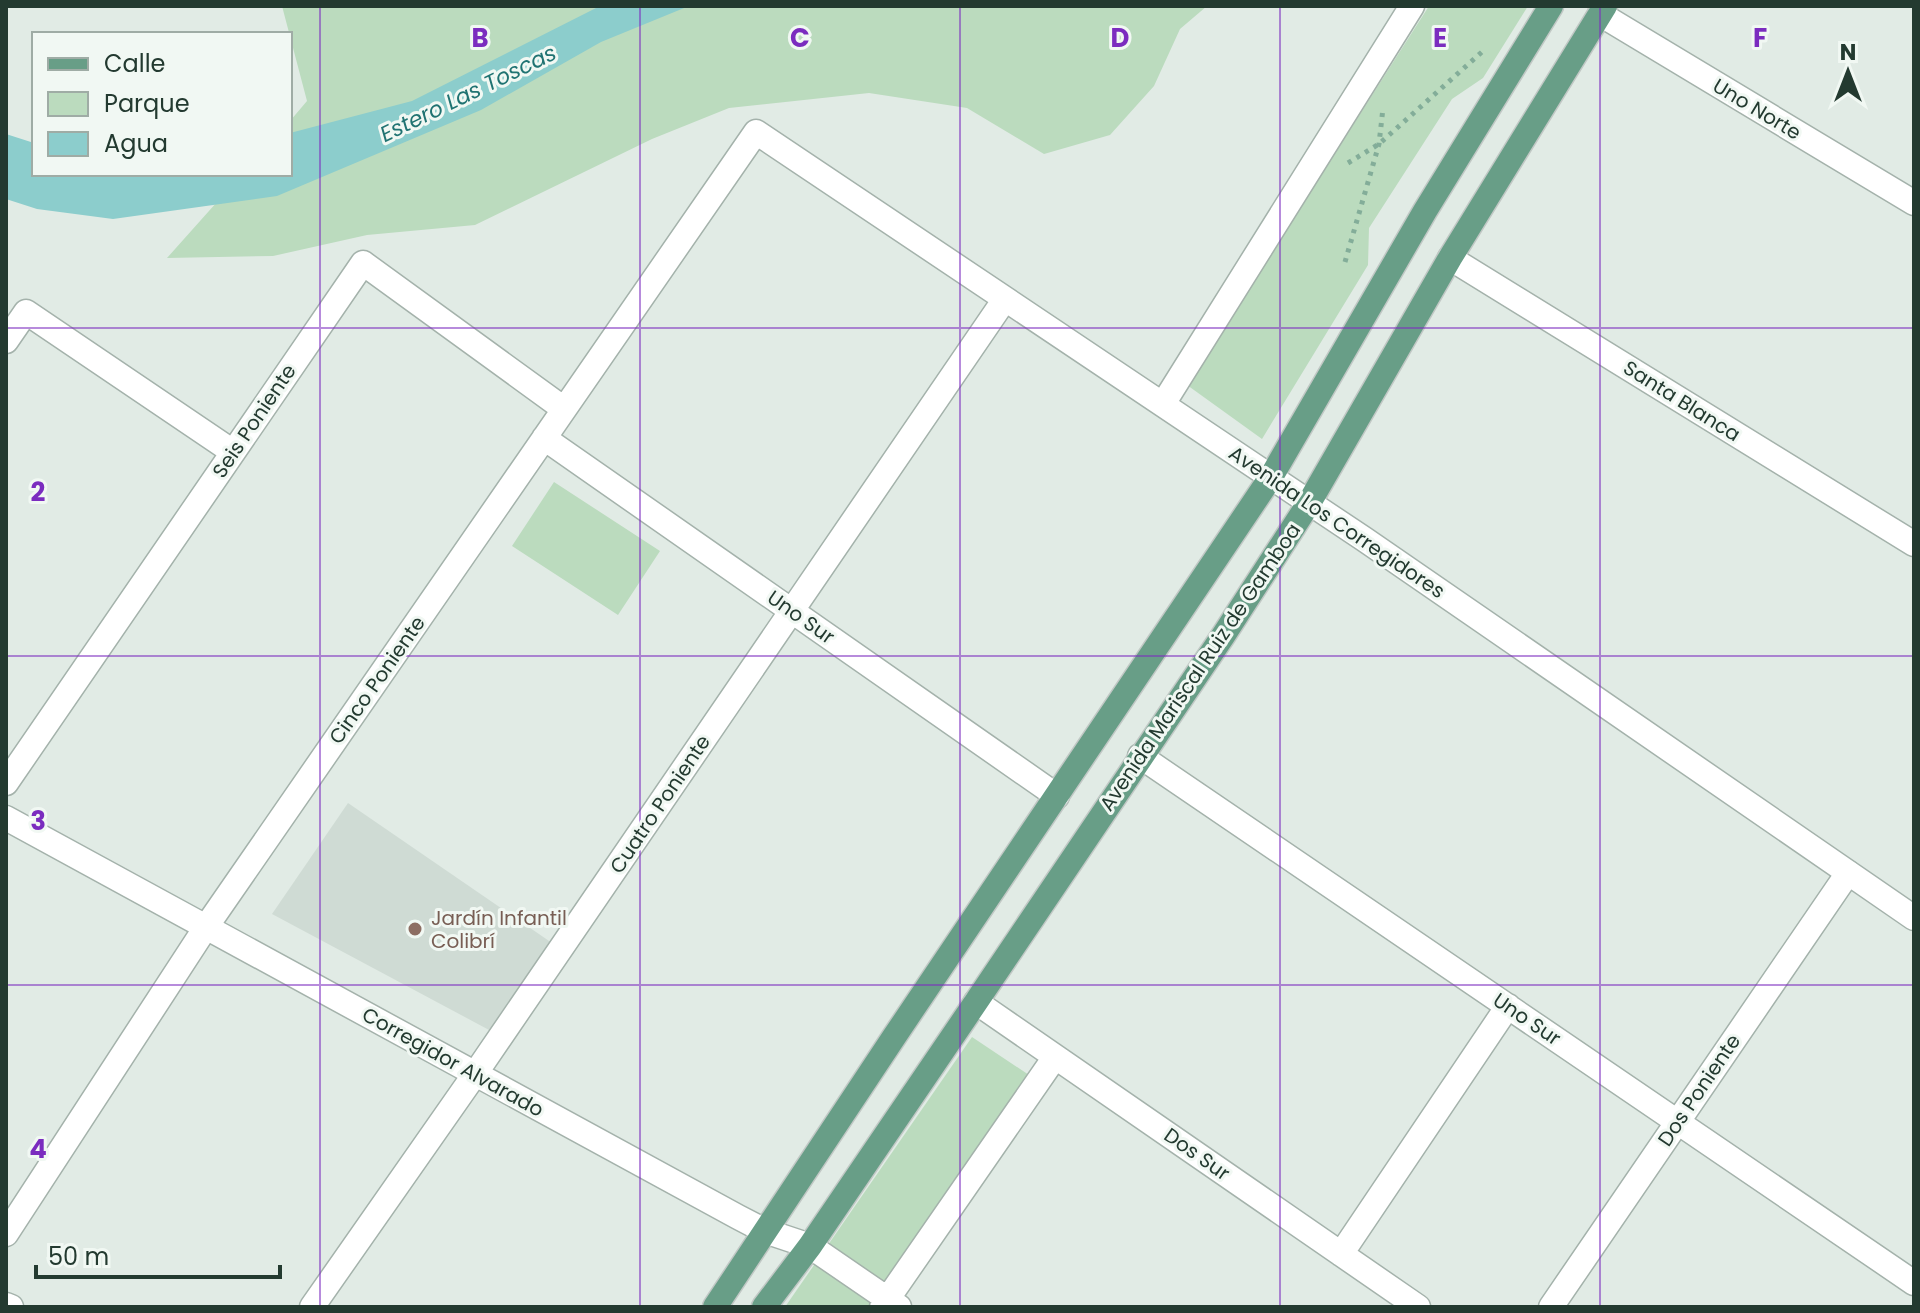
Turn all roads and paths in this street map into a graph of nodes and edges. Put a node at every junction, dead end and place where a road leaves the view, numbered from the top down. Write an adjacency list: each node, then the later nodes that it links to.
1 (1412, 6): 14 (street)
2 (1551, 6): 18 (main road)
3 (1602, 10): 9 (street, Uno Norte); 10 (main road, Avenida Mariscal Ruiz de Gamboa)
4 (1483, 51): 7 (path)
5 (1384, 98): 7 (path)
6 (756, 132): 12 (street, Avenida Los Corregidores); 15 (street, Cinco Poniente)
7 (1379, 144): 8 (path); 11 (path)
8 (1342, 167)
9 (1914, 203)
10 (1450, 258): 19 (main road, Avenida Mariscal Ruiz de Gamboa); 20 (street, Santa Blanca)
11 (1345, 262)
12 (1005, 299): 14 (street, Avenida Los Corregidores); 21 (street, Cuatro Poniente)
13 (6, 341): 17 (street)
14 (1163, 404): 18 (street, Avenida Los Corregidores)
15 (564, 409): 16 (street, Cinco Poniente); 17 (street, Seis Poniente)
16 (544, 438): 21 (street, Uno Sur); 28 (street, Cinco Poniente)
17 (233, 452): 23 (street, Seis Poniente)
18 (1271, 477): 19 (street, Avenida Los Corregidores); 24 (main road)
19 (1309, 503): 22 (main road, Avenida Mariscal Ruiz de Gamboa); 26 (street, Avenida Los Corregidores)
20 (1914, 544)
21 (792, 611): 24 (street, Uno Sur); 32 (street, Cuatro Poniente)
22 (1140, 756): 29 (main road, Avenida Mariscal Ruiz de Gamboa); 30 (street, Uno Sur)
23 (6, 783)
24 (1057, 796): 34 (main road)
25 (6, 818): 28 (street, Corregidor Alvarado)
26 (1848, 873): 27 (street, Avenida Los Corregidores); 33 (street, Dos Poniente)
27 (1914, 918)
28 (206, 927): 32 (street, Corregidor Alvarado); 35 (street, Cinco Poniente)
29 (976, 1002): 31 (street, Dos Sur); 36 (main road, Avenida Mariscal Ruiz de Gamboa)
30 (1508, 1006): 33 (street, Uno Sur); 37 (street)
31 (1055, 1057): 37 (street, Dos Sur); 39 (street)
32 (475, 1074): 34 (street, Corregidor Alvarado); 40 (street, Cuatro Poniente)
33 (1678, 1121): 38 (street, Uno Sur); 44 (street, Dos Poniente)
34 (765, 1231): 36 (street, Corregidor Alvarado); 41 (main road)
35 (6, 1234)
36 (810, 1246): 39 (street, Corregidor Alvarado); 42 (main road, Avenida Mariscal Ruiz de Gamboa)
37 (1341, 1254): 43 (street, Dos Sur)
38 (1914, 1283)
39 (890, 1304)
40 (312, 1307)
41 (715, 1307)
42 (764, 1307)
43 (1418, 1307)
44 (1551, 1307)

